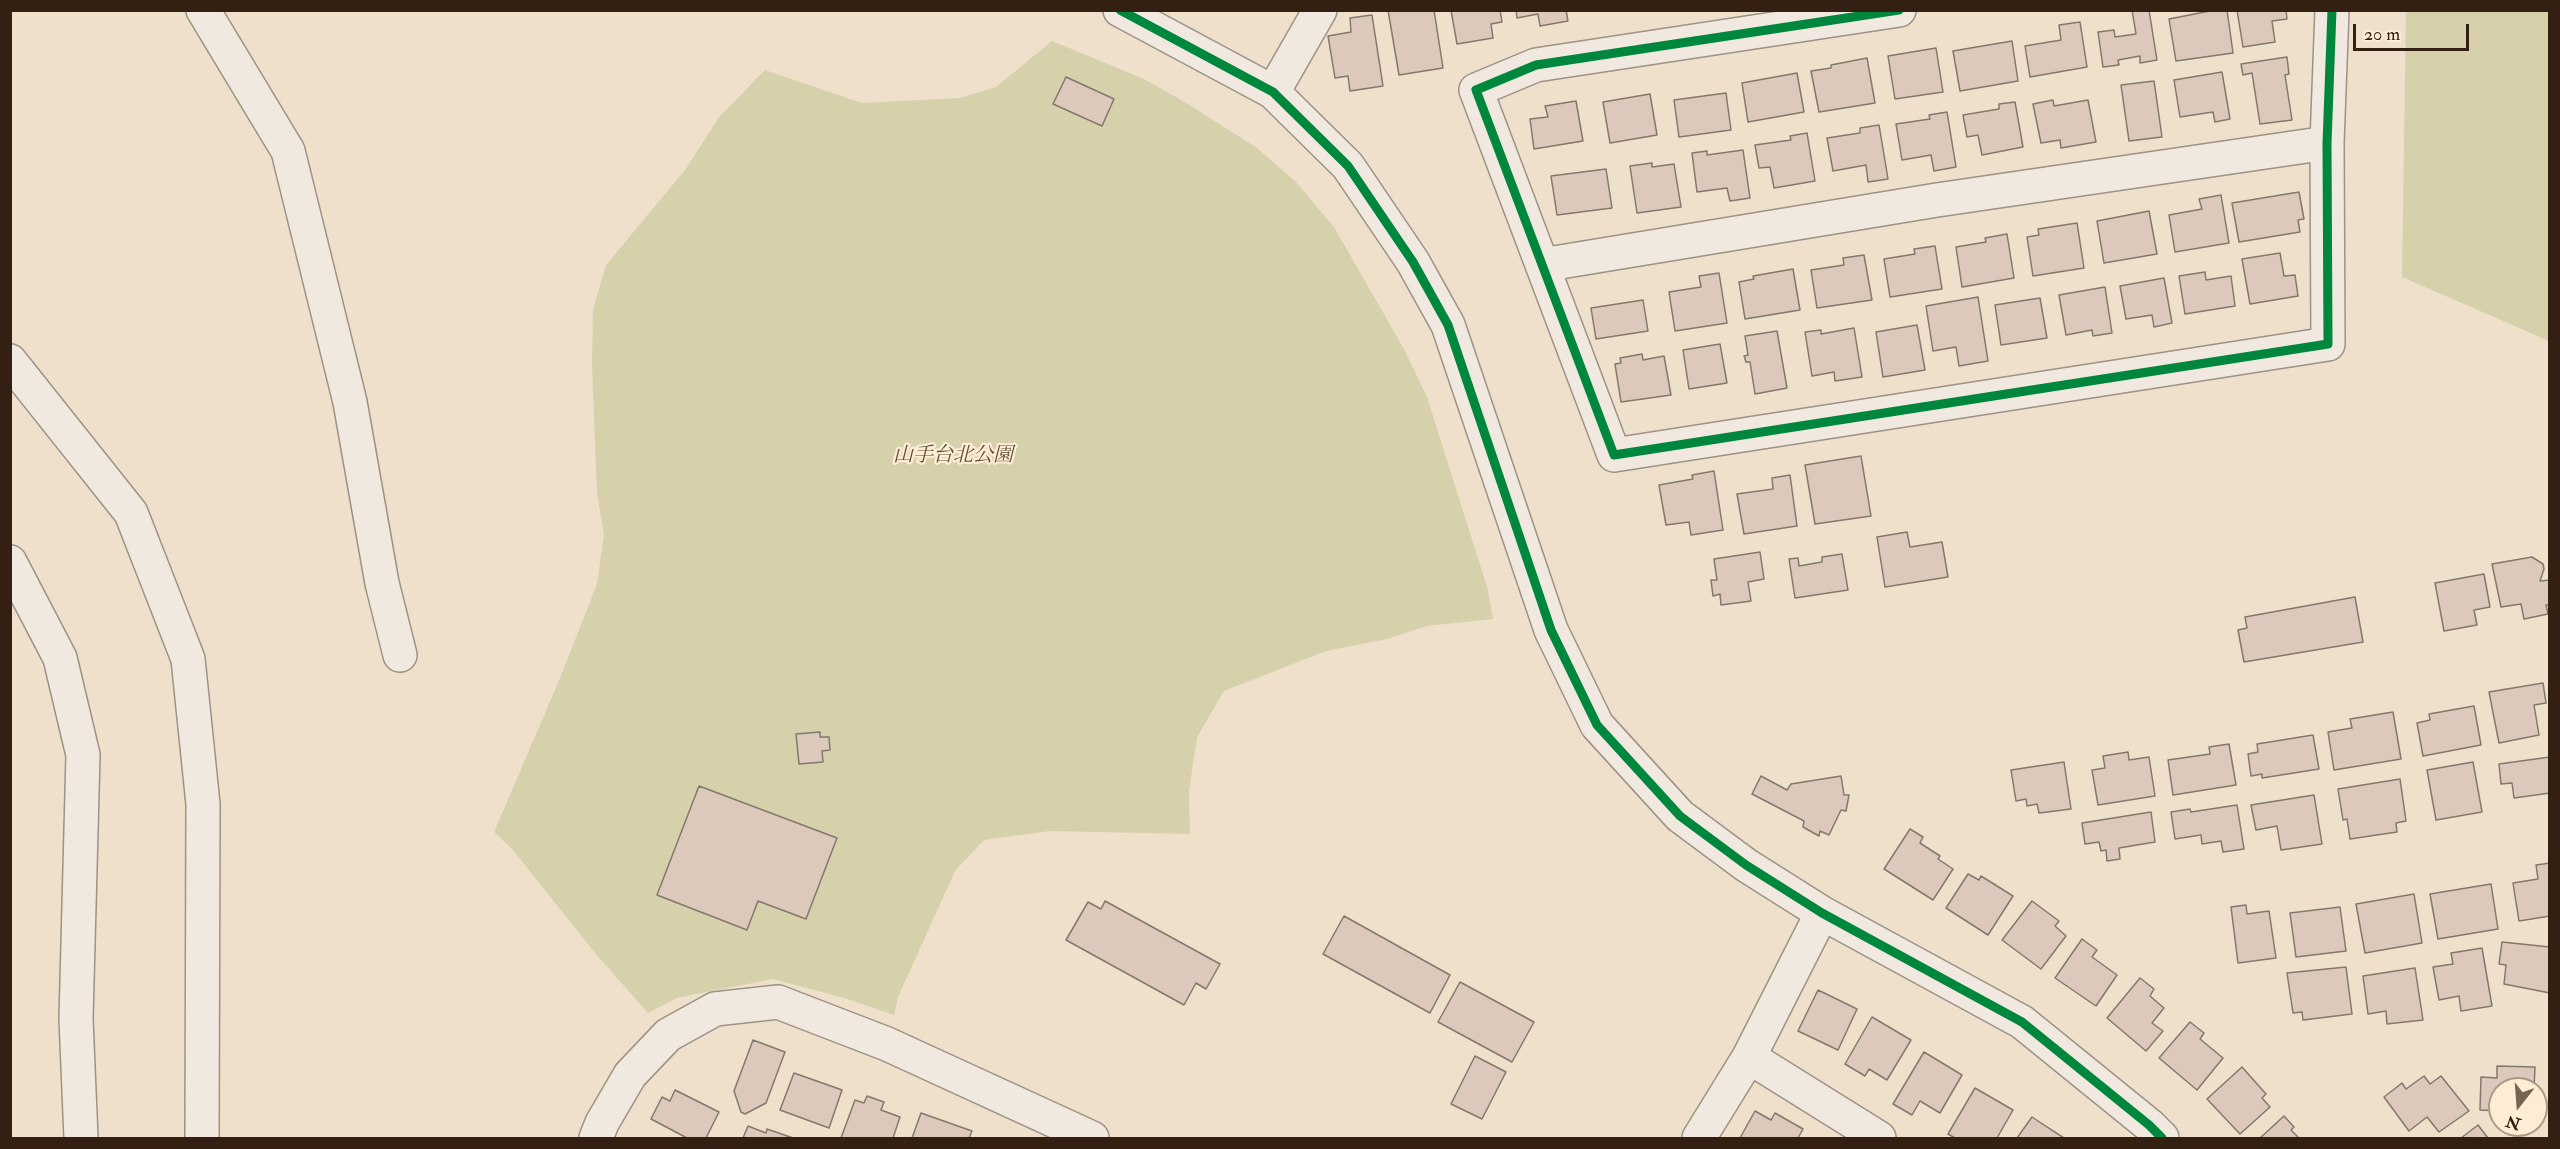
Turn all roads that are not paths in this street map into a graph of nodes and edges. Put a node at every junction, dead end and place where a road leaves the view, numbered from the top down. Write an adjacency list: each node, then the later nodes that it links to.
1 (203, 10): 11 (street)
2 (1120, 10): 6 (street)
3 (1320, 10): 6 (street)
4 (1899, 10): 8 (street)
5 (2332, 10): 7 (street)
6 (1273, 92): 12 (street)
7 (2327, 143): 8 (street); 8 (street)
8 (1542, 265)
9 (10, 361): 15 (street)
10 (10, 562): 14 (street)
11 (400, 655)
12 (1822, 913): 13 (street); 20 (street)
13 (1749, 1057): 18 (street); 19 (street)
14 (81, 1138)
15 (202, 1138)
16 (596, 1138): 17 (street)
17 (1092, 1138)
18 (1699, 1138)
19 (1879, 1138)
20 (2162, 1138)

